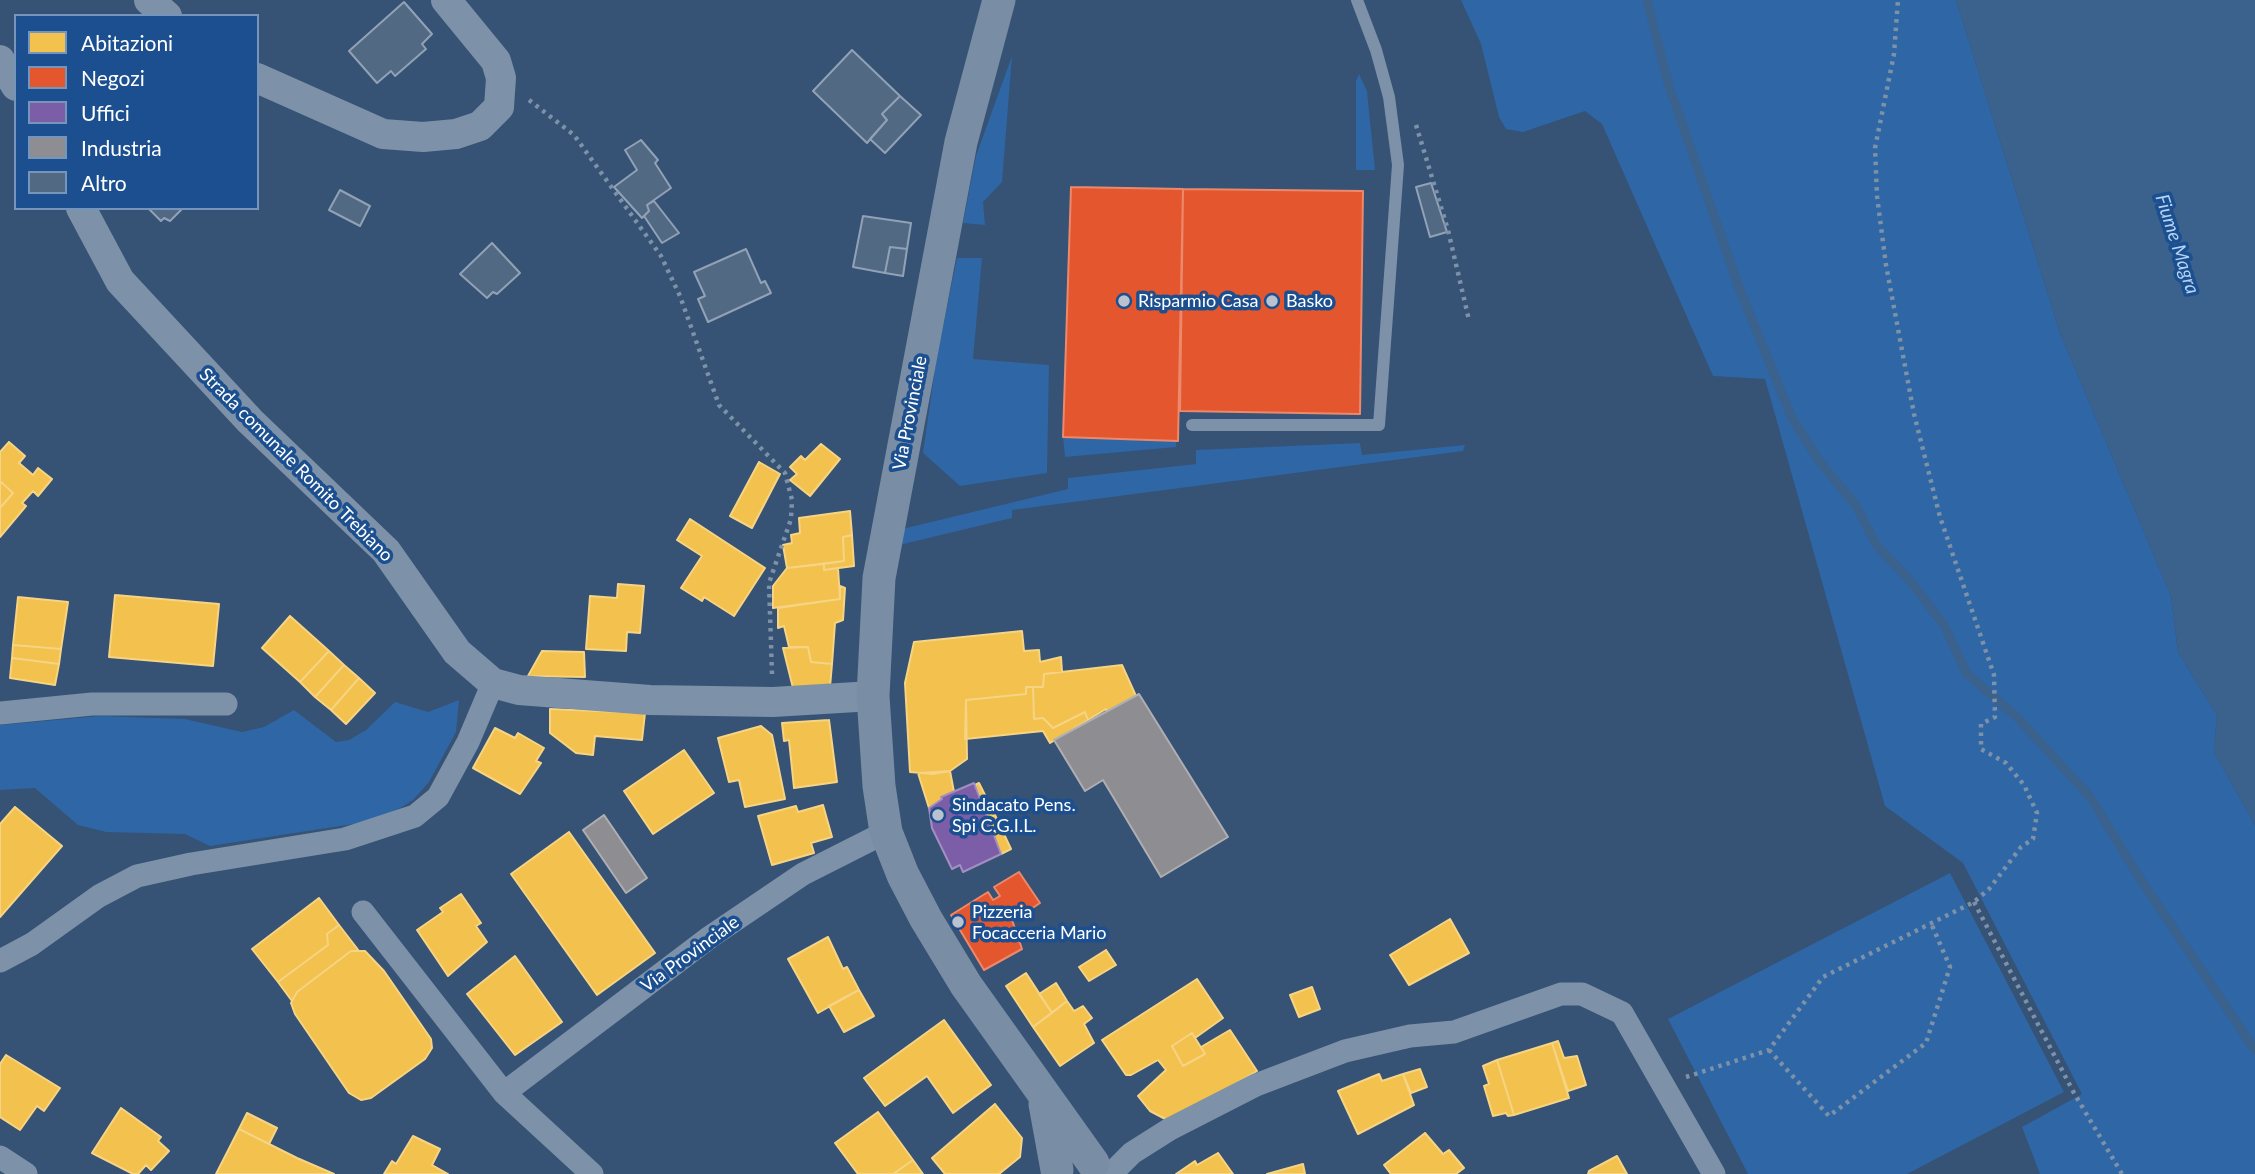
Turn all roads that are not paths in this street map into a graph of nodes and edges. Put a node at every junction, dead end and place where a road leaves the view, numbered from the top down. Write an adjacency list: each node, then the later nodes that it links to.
1 (149, 0): 5 (street)
2 (446, 0): 7 (street)
3 (999, 0): 12 (main road, Via Provinciale)
4 (1357, 0): 10 (lane)
5 (165, 14)
6 (0, 60): 8 (street)
7 (259, 79)
8 (14, 83)
9 (82, 210): 11 (street, Strada comunale Romito Trebiano)
10 (1192, 425)
11 (493, 683): 12 (street, Strada comunale Romito Trebiano); 17 (street)
12 (873, 696): 15 (main road, Via Provinciale)
13 (226, 704): 14 (street)
14 (0, 713)
15 (886, 832): 18 (street, Via Provinciale); 19 (main road, Via Provinciale)
16 (363, 912): 18 (street)
17 (0, 961)
18 (504, 1093): 24 (street)
19 (1043, 1094): 21 (main road); 22 (main road, Via Provinciale)
20 (0, 1157): 23 (street)
21 (1107, 1170): 22 (main road, Via Provinciale); 25 (street)
22 (1055, 1172)
23 (26, 1174)
24 (592, 1174)
25 (1714, 1174)

